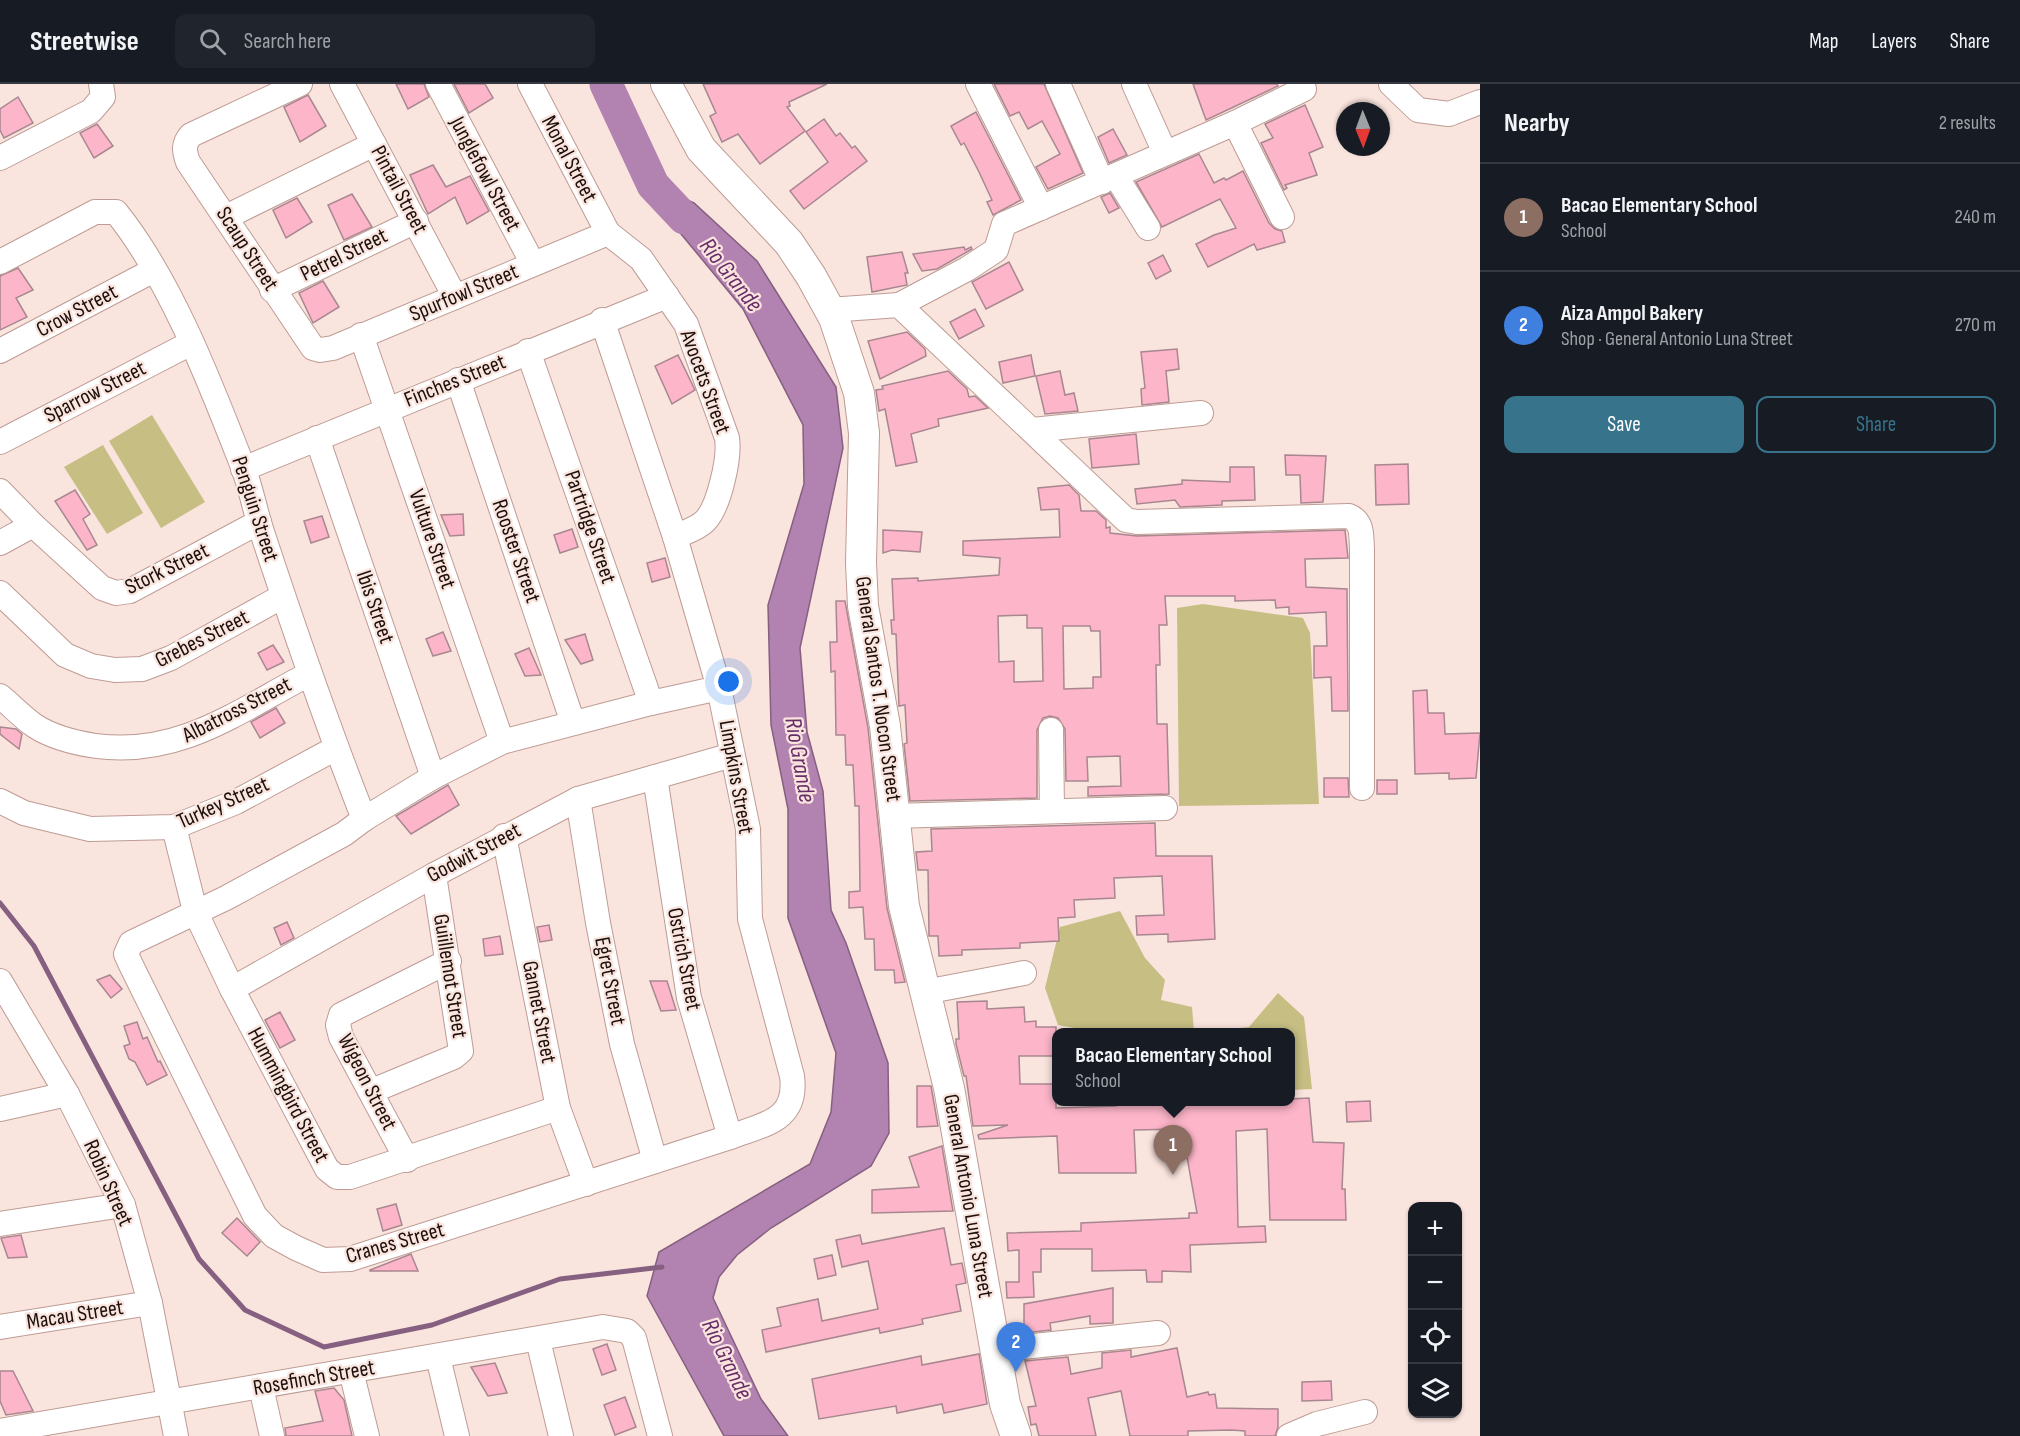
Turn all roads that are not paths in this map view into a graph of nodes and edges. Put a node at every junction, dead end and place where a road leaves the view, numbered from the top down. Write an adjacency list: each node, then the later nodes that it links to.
1 (300, 84): 19 (street, Scaup Street)
2 (342, 84): 14 (street, Pintail Street)
3 (438, 84): 25 (street, Junglefowl Street)
4 (530, 84): 23 (street, Monal Street)
5 (666, 84): 31 (main road, General Santos T. Nocon Street)
6 (978, 84): 18 (street)
7 (1058, 84): 17 (street)
8 (1134, 84): 15 (street)
9 (1391, 84): 12 (street)
10 (1304, 89): 13 (street)
11 (102, 90): 16 (street)
12 (1480, 102)
13 (1235, 123): 15 (street); 20 (street)
14 (374, 144): 19 (street); 21 (street, Pintail Street)
15 (1165, 153): 17 (street)
16 (0, 158)
17 (1109, 179): 18 (street); 22 (street)
18 (1041, 208): 30 (street)
19 (226, 217): 27 (street, Scaup Street)
20 (1282, 218)
21 (416, 221): 27 (street, Petrel Street); 29 (street, Pintail Street)
22 (1148, 228)
23 (608, 233): 25 (street, Spurfowl Street); 28 (street, Avocets Street)
24 (0, 262): 26 (street, Penguin Street)
25 (533, 264): 29 (street, Spurfowl Street)
26 (154, 270): 34 (street, Penguin Street); 36 (street, Crow Street)
27 (272, 290): 35 (street, Scaup Street)
28 (667, 296): 32 (street, Finches Street); 48 (street, Avocets Street)
29 (454, 297): 33 (street, Spurfowl Street)
30 (899, 305): 31 (street); 41 (street)
31 (829, 310): 68 (main road, General Santos T. Nocon Street)
32 (602, 320): 37 (street, Finches Street); 48 (street, Limpkins Street)
33 (361, 335): 35 (street, Spurfowl Street); 39 (street, Vulture Street)
34 (191, 343): 43 (street, Sparrow Street); 44 (street, Penguin Street)
35 (320, 350)
36 (0, 351)
37 (528, 351): 38 (street, Finches Street); 55 (street, Partridge Street)
38 (458, 380): 39 (street, Finches Street); 56 (street, Rooster Street)
39 (387, 409): 42 (street, Finches Street); 58 (street, Vulture Street)
40 (1201, 413): 41 (street)
41 (1032, 430): 63 (street)
42 (317, 438): 44 (street, Finches Street); 61 (street, Ibis Street)
43 (0, 442)
44 (243, 469): 46 (street, Penguin Street)
45 (0, 491): 47 (street, Stork Street)
46 (259, 522): 47 (street, Stork Street); 51 (street, Penguin Street)
47 (33, 525): 49 (street)
48 (675, 537): 53 (street, Limpkins Street)
49 (0, 543)
50 (0, 593): 51 (street, Grebes Street)
51 (283, 596): 52 (street, Penguin Street)
52 (309, 674): 54 (street, Albatross Street); 59 (street, Penguin Street)
53 (719, 688): 55 (street); 60 (street, Limpkins Street)
54 (0, 696)
55 (651, 703): 56 (street)
56 (573, 723): 58 (street)
57 (1051, 730): 67 (street)
58 (502, 742): 61 (street)
59 (336, 748): 69 (street, Penguin Street); 70 (street, Turkey Street)
60 (732, 755): 62 (street, Godwit Street); 82 (street, Limpkins Street)
61 (433, 777): 69 (street)
62 (655, 777): 64 (street, Godwit Street); 85 (street, Ostrich Street)
63 (1362, 788)
64 (578, 799): 71 (street, Godwit Street); 87 (street, Egret Street)
65 (0, 801): 70 (street, Turkey Street)
66 (1165, 808): 67 (street)
67 (1053, 811): 68 (street)
68 (894, 816): 78 (main road, General Santos T. Nocon Street)
69 (364, 819): 73 (street)
70 (174, 827): 73 (street, Hummingbird Street)
71 (504, 836): 72 (street, Godwit Street); 83 (street, Gannet Street)
72 (434, 875): 74 (street, Guiillemot Street); 77 (street, Godwit Street)
73 (195, 911): 77 (street, Hummingbird Street); 88 (street, Cranes Street)
74 (449, 961): 80 (street, Guiillemot Street); 80 (street, Wigeon Street)
75 (1024, 973): 78 (street)
76 (0, 981): 79 (street, Robin Street)
77 (232, 989): 86 (street, Hummingbird Street)
78 (925, 992): 95 (main road, General Antonio Luna Street)
79 (8, 1010): 81 (street, Robin Street)
80 (372, 1091): 86 (street, Wigeon Street)
81 (67, 1094): 84 (street); 89 (street, Robin Street)
82 (792, 1102): 85 (street, Cranes Street)
83 (558, 1108): 86 (street, Hummingbird Street); 88 (street, Gannet Street)
84 (0, 1109)
85 (730, 1137): 87 (street, Cranes Street)
86 (407, 1160)
87 (655, 1161): 88 (street, Cranes Street)
88 (586, 1184)
89 (123, 1205): 90 (street); 91 (street, Robin Street)
90 (0, 1224)
91 (150, 1303): 92 (street, Macau Street); 99 (street, Robin Street)
92 (0, 1327)
93 (1158, 1333): 95 (street)
94 (538, 1340): 96 (street, Rosefinch Street); 107 (street); 108 (street, Rosefinch Street)
95 (995, 1350): 109 (main road, General Antonio Luna Street)
96 (438, 1357): 97 (street, Rosefinch Street); 106 (street)
97 (351, 1371): 98 (street, Rosefinch Street); 105 (street)
98 (261, 1387): 99 (street, Rosefinch Street); 104 (street)
99 (168, 1402): 101 (street, Rosefinch Street); 103 (street, Robin Street)
100 (1365, 1412): 110 (street)
101 (78, 1427): 102 (street, Rosefinch Street)
102 (0, 1431)
103 (176, 1436)
104 (272, 1436)
105 (367, 1436)
106 (457, 1436)
107 (561, 1436)
108 (660, 1436)
109 (1016, 1436)
110 (1289, 1436)

